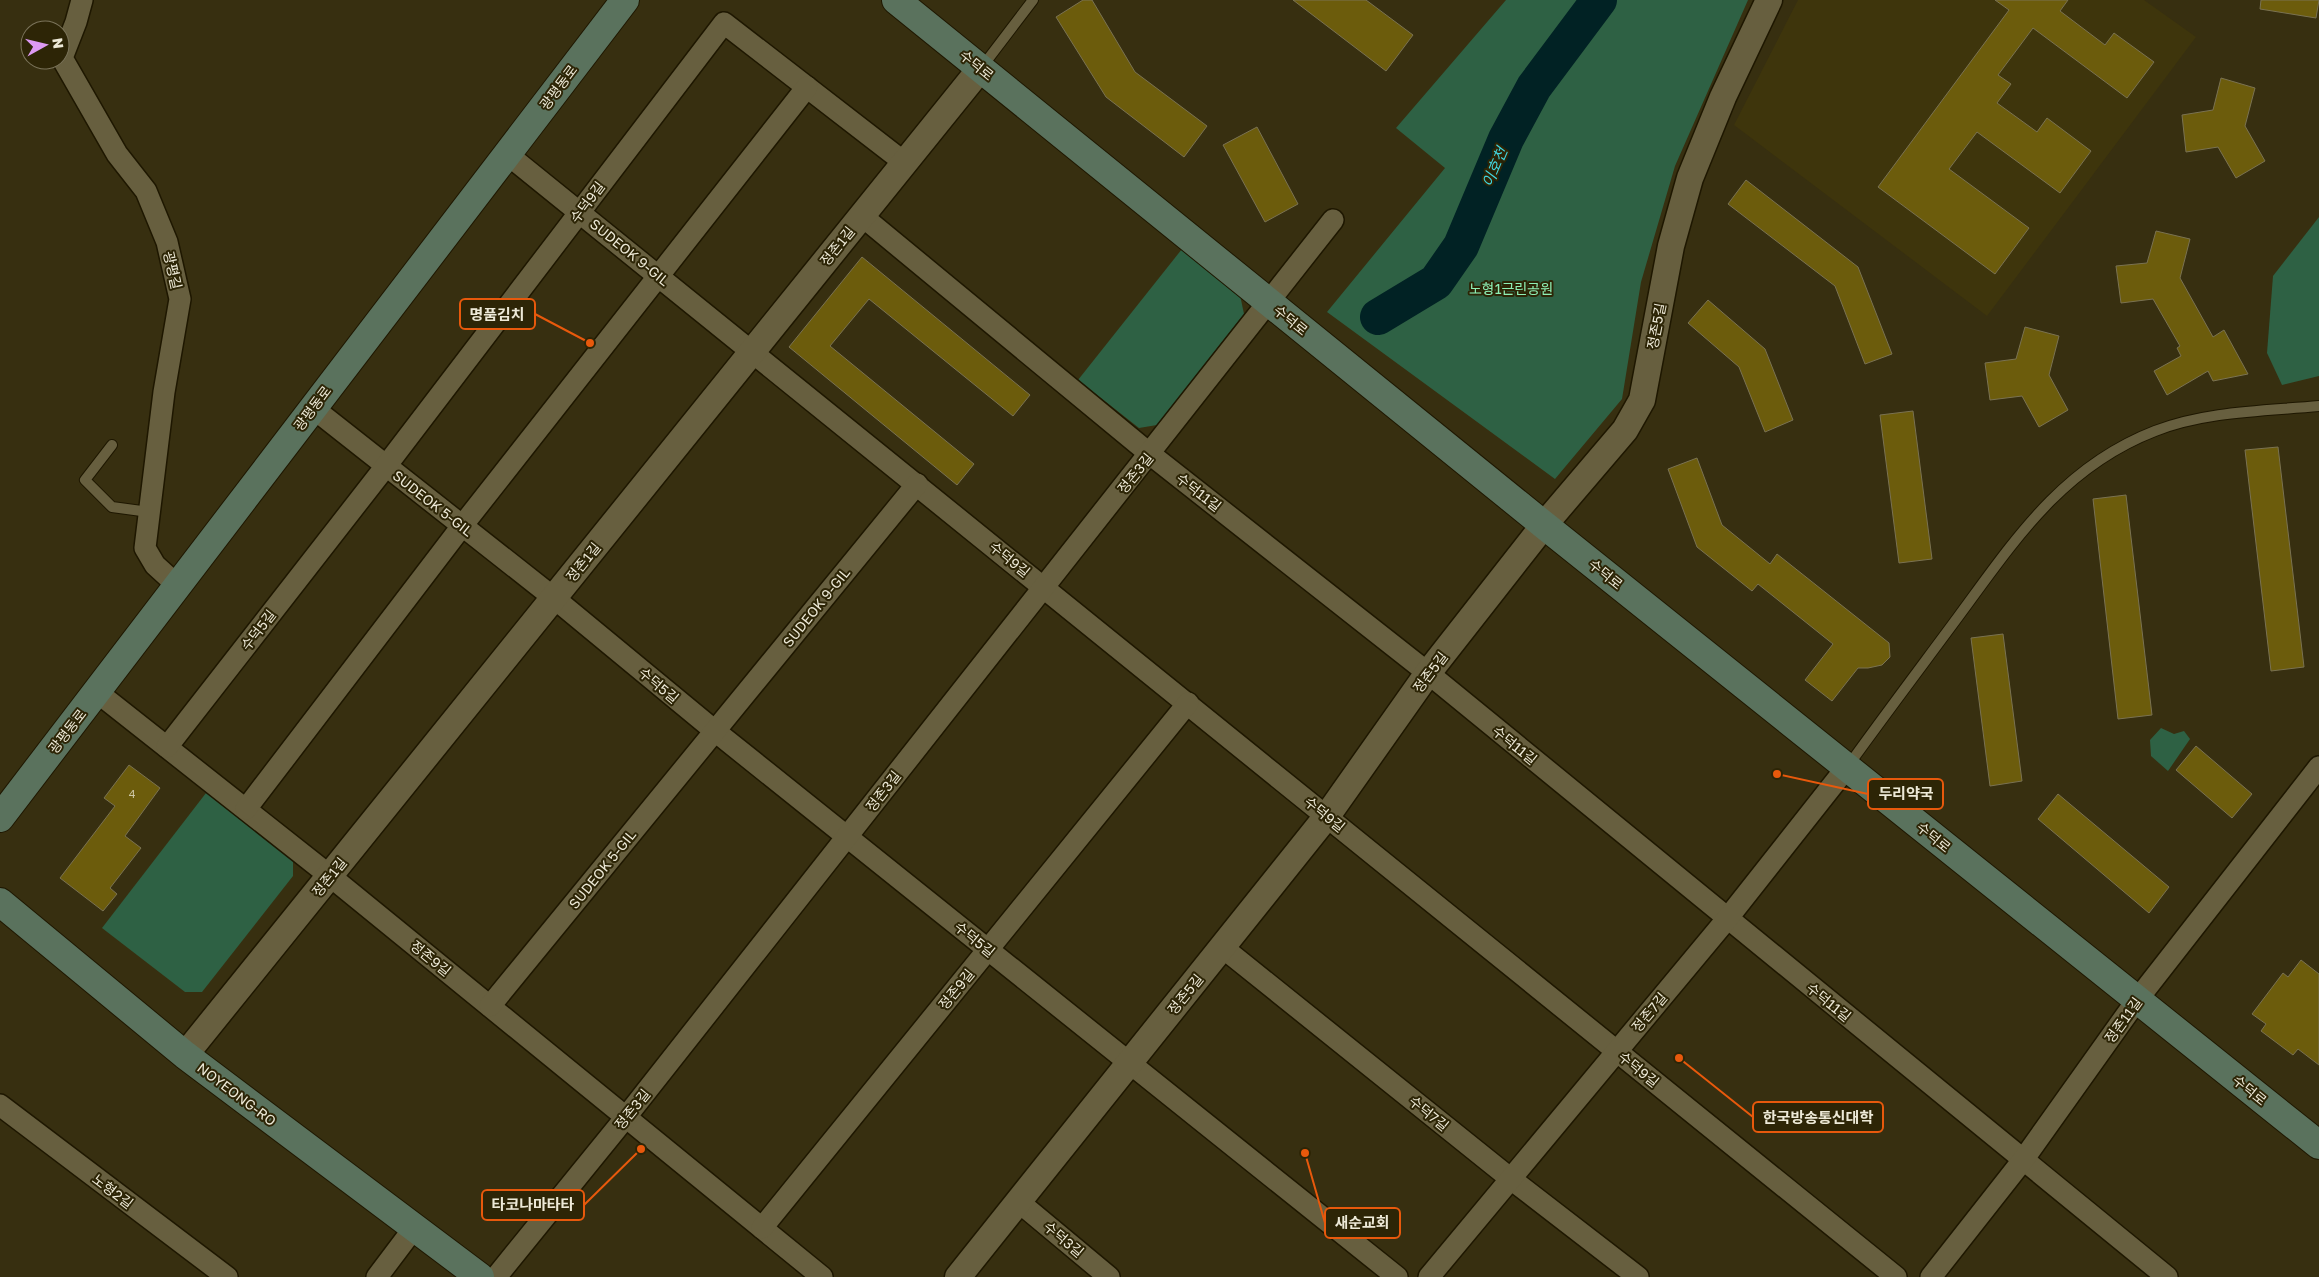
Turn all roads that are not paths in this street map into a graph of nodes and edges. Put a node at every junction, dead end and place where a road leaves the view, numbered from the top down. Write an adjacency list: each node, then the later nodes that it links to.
1 (82, 0): 22 (street, 광평길)
2 (625, 0): 8 (main road, 광평동로)
3 (896, 0): 6 (main road, 수덕로)
4 (1033, 0): 6 (lane)
5 (1769, 0): 23 (street, 정존5길)
6 (981, 68): 9 (street, 정존1길); 14 (main road, 수덕로)
7 (807, 87): 9 (street, 수덕9길); 10 (street, 수덕9길); 13 (street)
8 (507, 154): 10 (street, SUDEOK 9-GIL); 17 (main road, 광평동로)
9 (905, 163): 11 (street, 정존1길)
10 (580, 212): 13 (street, SUDEOK 9-GIL); 20 (street, 수덕9길)
11 (862, 216): 15 (street, 정존1길); 19 (street, 수덕11길)
12 (1333, 220): 14 (street, 정존3길)
13 (659, 276): 15 (street, SUDEOK 9-GIL); 24 (street)
14 (1269, 303): 19 (street, 정존3길); 23 (main road, 수덕로)
15 (753, 351): 21 (street, 수덕9길); 27 (street, 정존1길)
16 (2319, 406): 33 (lane)
17 (312, 408): 20 (street, SUDEOK 5-GIL); 25 (main road, 광평동로)
18 (112, 445): 22 (lane)
19 (1150, 454): 26 (street, 정존3길); 28 (street, 수덕11길)
20 (386, 466): 24 (street, SUDEOK 5-GIL); 32 (street, 수덕5길)
21 (917, 484): 26 (street, 수덕9길); 31 (street, SUDEOK 9-GIL)
22 (149, 512): 25 (street, 광평길)
23 (1544, 525): 28 (street, 정존5길); 33 (main road, 수덕로)
24 (462, 526): 27 (street, SUDEOK 5-GIL); 35 (street)
25 (178, 586): 29 (main road, 광평동로)
26 (1044, 587): 30 (street, 수덕9길); 38 (street, 정존3길)
27 (554, 598): 31 (street, 수덕5길); 39 (street, 정존1길)
28 (1428, 673): 36 (street, 정존5길); 41 (street, 수덕11길)
29 (97, 692): 32 (street, 정존9길); 37 (main road, 광평동로)
30 (1188, 703): 36 (street, 수덕9길); 43 (street, 정존9길)
31 (714, 731): 38 (street, 수덕5길); 45 (street, SUDEOK 5-GIL)
32 (167, 747): 35 (street, 정존9길)
33 (1847, 767): 41 (street, 정존7길); 44 (main road, 수덕로)
34 (2319, 767): 44 (street, 정존11길)
35 (246, 809): 39 (street, 정존9길)
36 (1327, 816): 42 (street, 정존5길); 46 (street, 수덕9길)
37 (0, 818)
38 (847, 837): 43 (street, 수덕5길); 50 (street, 정존3길)
39 (330, 876): 45 (street, 정존9길); 47 (street, 정존1길)
40 (0, 902): 47 (main road, NOYEONG-RO)
41 (1726, 919): 46 (street, 정존7길); 52 (street, 수덕11길)
42 (1222, 947): 48 (street, 정존5길); 53 (street, 수덕7길)
43 (988, 950): 48 (street, 수덕5길); 56 (street, 정존9길)
44 (2137, 1000): 51 (main road, 수덕로); 52 (street, 정존11길)
45 (490, 1006): 50 (street, 정존9길)
46 (1617, 1051): 53 (street, 정존7길); 67 (street, 수덕9길)
47 (185, 1055): 55 (main road, NOYEONG-RO)
48 (1129, 1063): 54 (street, 정존5길); 64 (street, 수덕5길)
49 (0, 1105): 57 (street, 노형2길)
50 (626, 1117): 56 (street, 정존9길); 60 (street, 정존3길)
51 (2319, 1146)
52 (2023, 1160): 68 (street, 정존11길); 69 (street, 수덕11길)
53 (1511, 1178): 65 (street, 정존7길); 66 (street, 수덕7길)
54 (1018, 1202): 62 (street, 정존5길); 63 (street, 수덕3길)
55 (414, 1228): 58 (street); 59 (main road, NOYEONG-RO)
56 (762, 1228): 61 (street, 정존9길)
57 (226, 1277)
58 (377, 1277)
59 (480, 1277)
60 (496, 1277)
61 (822, 1277)
62 (958, 1277)
63 (1109, 1277)
64 (1397, 1277)
65 (1429, 1277)
66 (1638, 1277)
67 (1896, 1277)
68 (1931, 1277)
69 (2167, 1277)

